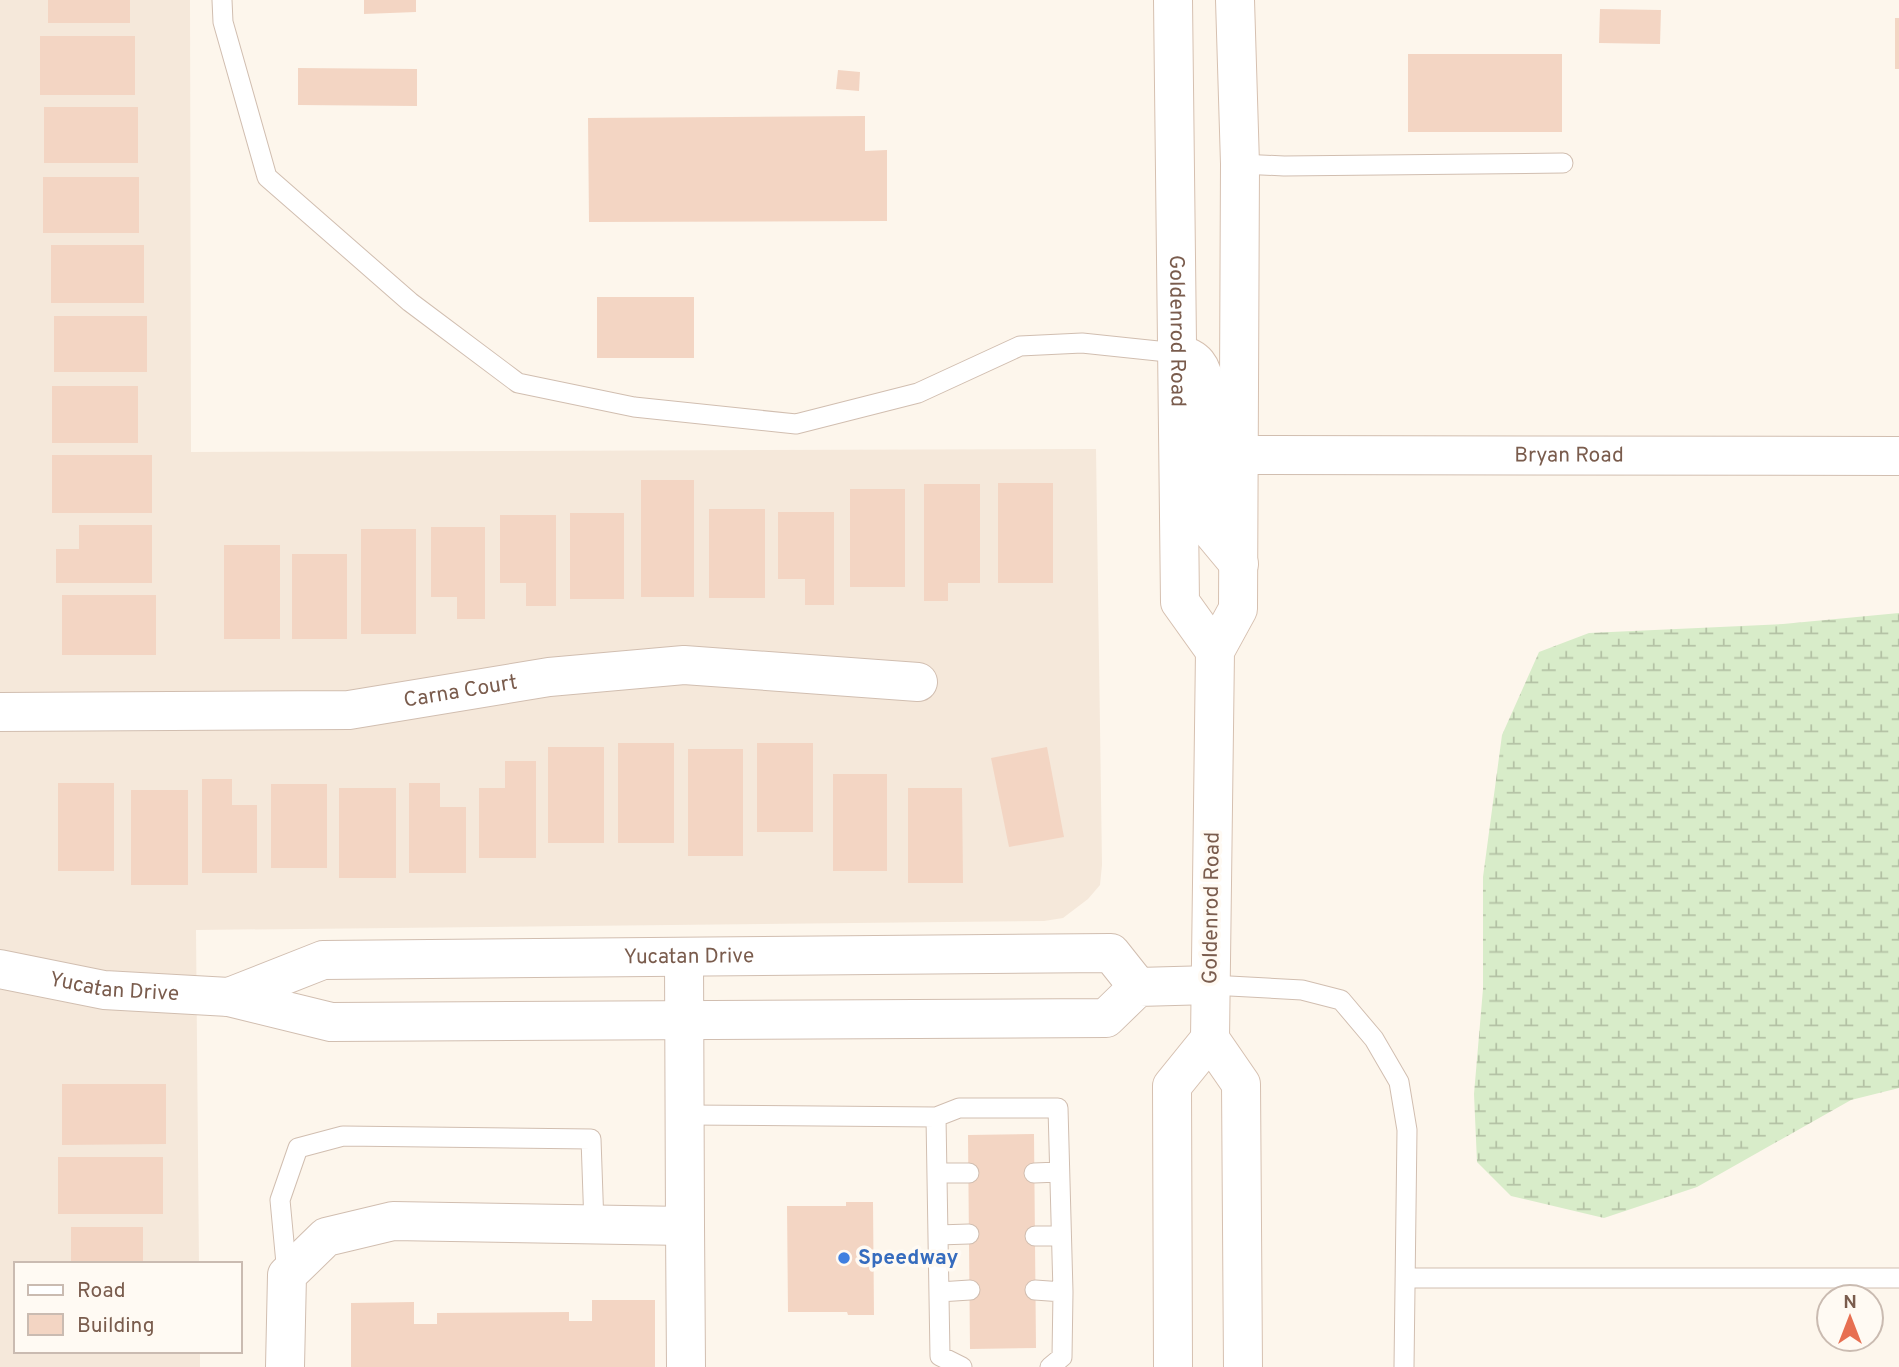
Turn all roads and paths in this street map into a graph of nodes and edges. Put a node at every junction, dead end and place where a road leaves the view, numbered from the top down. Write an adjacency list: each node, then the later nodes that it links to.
1 (222, 0): 6 (lane)
2 (1173, 0): 6 (street, Goldenrod Road)
3 (1235, 0): 5 (street, Goldenrod Road)
4 (1563, 163): 5 (lane)
5 (1240, 164): 7 (street, Goldenrod Road)
6 (1177, 353): 9 (street); 10 (street, Goldenrod Road)
7 (1240, 454): 8 (street, Bryan Road); 9 (street, Goldenrod Road)
8 (1899, 456)
9 (1239, 564): 10 (street, Goldenrod Road)
10 (1215, 651): 15 (street, Goldenrod Road)
11 (918, 682): 12 (street, Carna Court)
12 (0, 712)
13 (684, 958): 16 (street, Yucatan Drive); 17 (street, Yucatan Drive); 18 (street)
14 (0, 969): 17 (street, Yucatan Drive)
15 (1211, 985): 16 (street); 19 (street, Goldenrod Road); 33 (lane)
16 (1138, 987): 18 (street, Yucatan Drive)
17 (229, 997): 18 (street, Yucatan Drive)
18 (685, 1020): 20 (street)
19 (1210, 1039): 43 (street); 44 (street)
20 (686, 1115): 21 (lane); 27 (street)
21 (936, 1117): 22 (lane); 23 (lane)
22 (1059, 1172): 25 (lane); 31 (lane)
23 (937, 1173): 24 (lane); 29 (lane)
24 (969, 1173)
25 (1034, 1173)
26 (594, 1225): 27 (street); 32 (street); 32 (lane)
27 (685, 1226): 40 (street)
28 (969, 1234): 29 (lane)
29 (938, 1235): 37 (lane)
30 (1035, 1236): 31 (lane)
31 (1061, 1236): 38 (lane)
32 (287, 1275): 39 (street)
33 (1405, 1278): 34 (lane); 45 (lane)
34 (1899, 1278)
35 (970, 1290): 37 (lane)
36 (1035, 1290): 38 (lane)
37 (939, 1292): 41 (lane)
38 (1063, 1292): 42 (lane)
39 (285, 1367)
40 (686, 1367)
41 (962, 1367)
42 (1050, 1367)
43 (1174, 1367)
44 (1244, 1367)
45 (1404, 1367)

